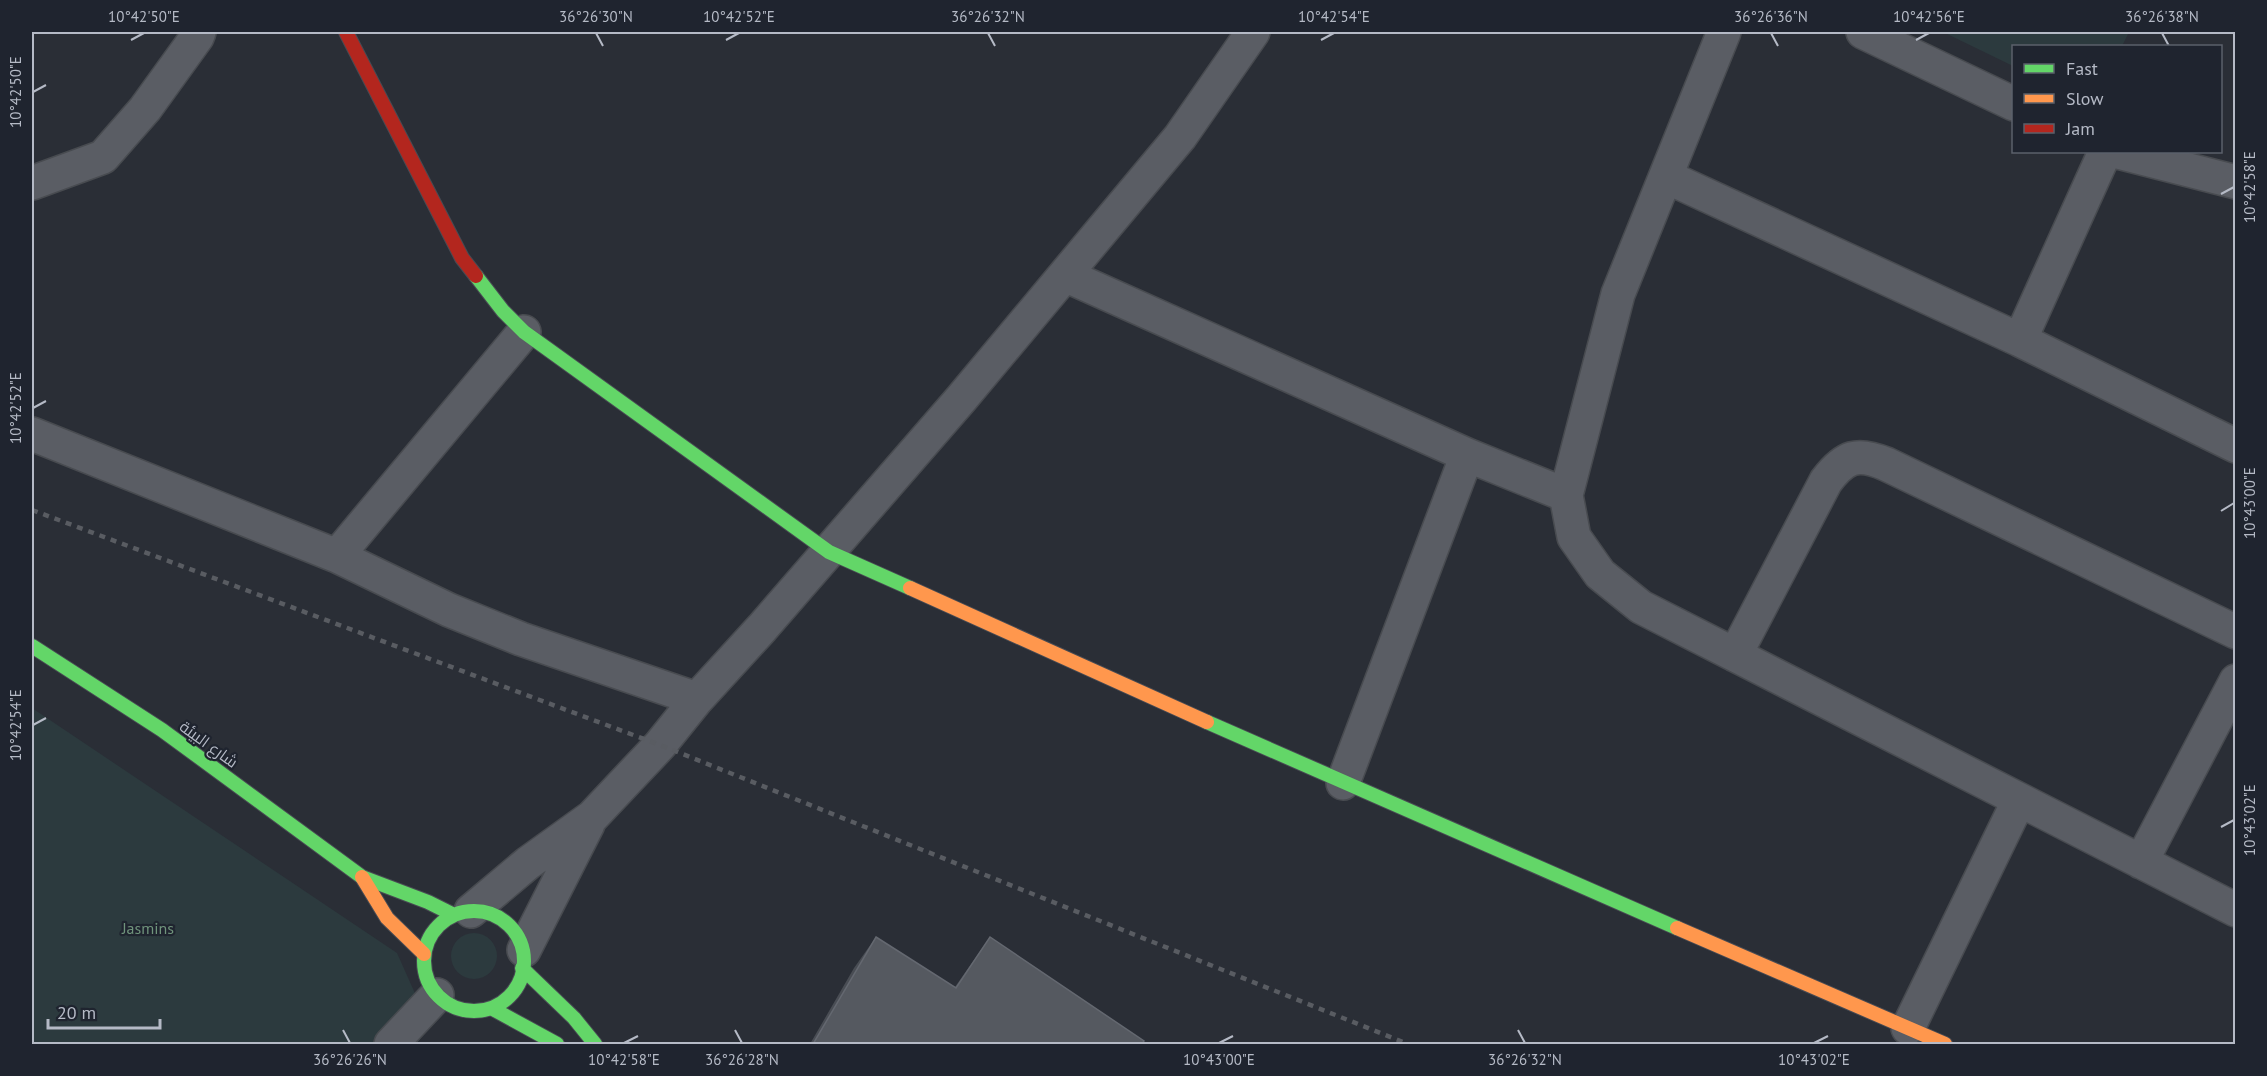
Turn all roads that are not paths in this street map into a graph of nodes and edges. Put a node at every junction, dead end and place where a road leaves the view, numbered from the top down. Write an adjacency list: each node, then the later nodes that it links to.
1 (199, 32): 11 (street)
2 (346, 32): 13 (street)
3 (1253, 32): 12 (street)
4 (1724, 32): 9 (street)
5 (1863, 32): 6 (street)
6 (2012, 104)
7 (2105, 153): 14 (street)
8 (2122, 153): 10 (street)
9 (1667, 177): 14 (street); 18 (street)
10 (2235, 182)
11 (32, 183)
12 (1065, 275): 17 (street); 19 (street)
13 (524, 332): 19 (street); 20 (street)
14 (2020, 340): 16 (street)
15 (32, 434): 20 (street)
16 (2235, 446)
17 (1467, 454): 18 (street); 26 (street)
18 (1566, 495): 23 (street)
19 (829, 552): 25 (street); 26 (street)
20 (337, 556): 25 (street)
21 (2235, 632): 23 (street)
22 (32, 646): 30 (street, شارع البيئة)
23 (1735, 655): 27 (street)
24 (2235, 681): 29 (street)
25 (697, 699): 28 (street)
26 (1343, 783): 37 (street)
27 (2019, 800): 29 (street); 37 (street)
28 (592, 817): 32 (street); 34 (street)
29 (2141, 862): 31 (street)
30 (362, 877): 32 (street, شارع البيئة); 33 (street, شارع البيئة)
31 (2235, 910)
32 (462, 913): 33 (street); 34 (street)
33 (424, 954): 35 (street)
34 (523, 959): 36 (street); 40 (street)
35 (437, 995): 36 (street); 38 (street)
36 (493, 1009): 39 (street)
37 (1908, 1028): 41 (street)
38 (391, 1044)
39 (557, 1044)
40 (595, 1044)
41 (1945, 1044)

